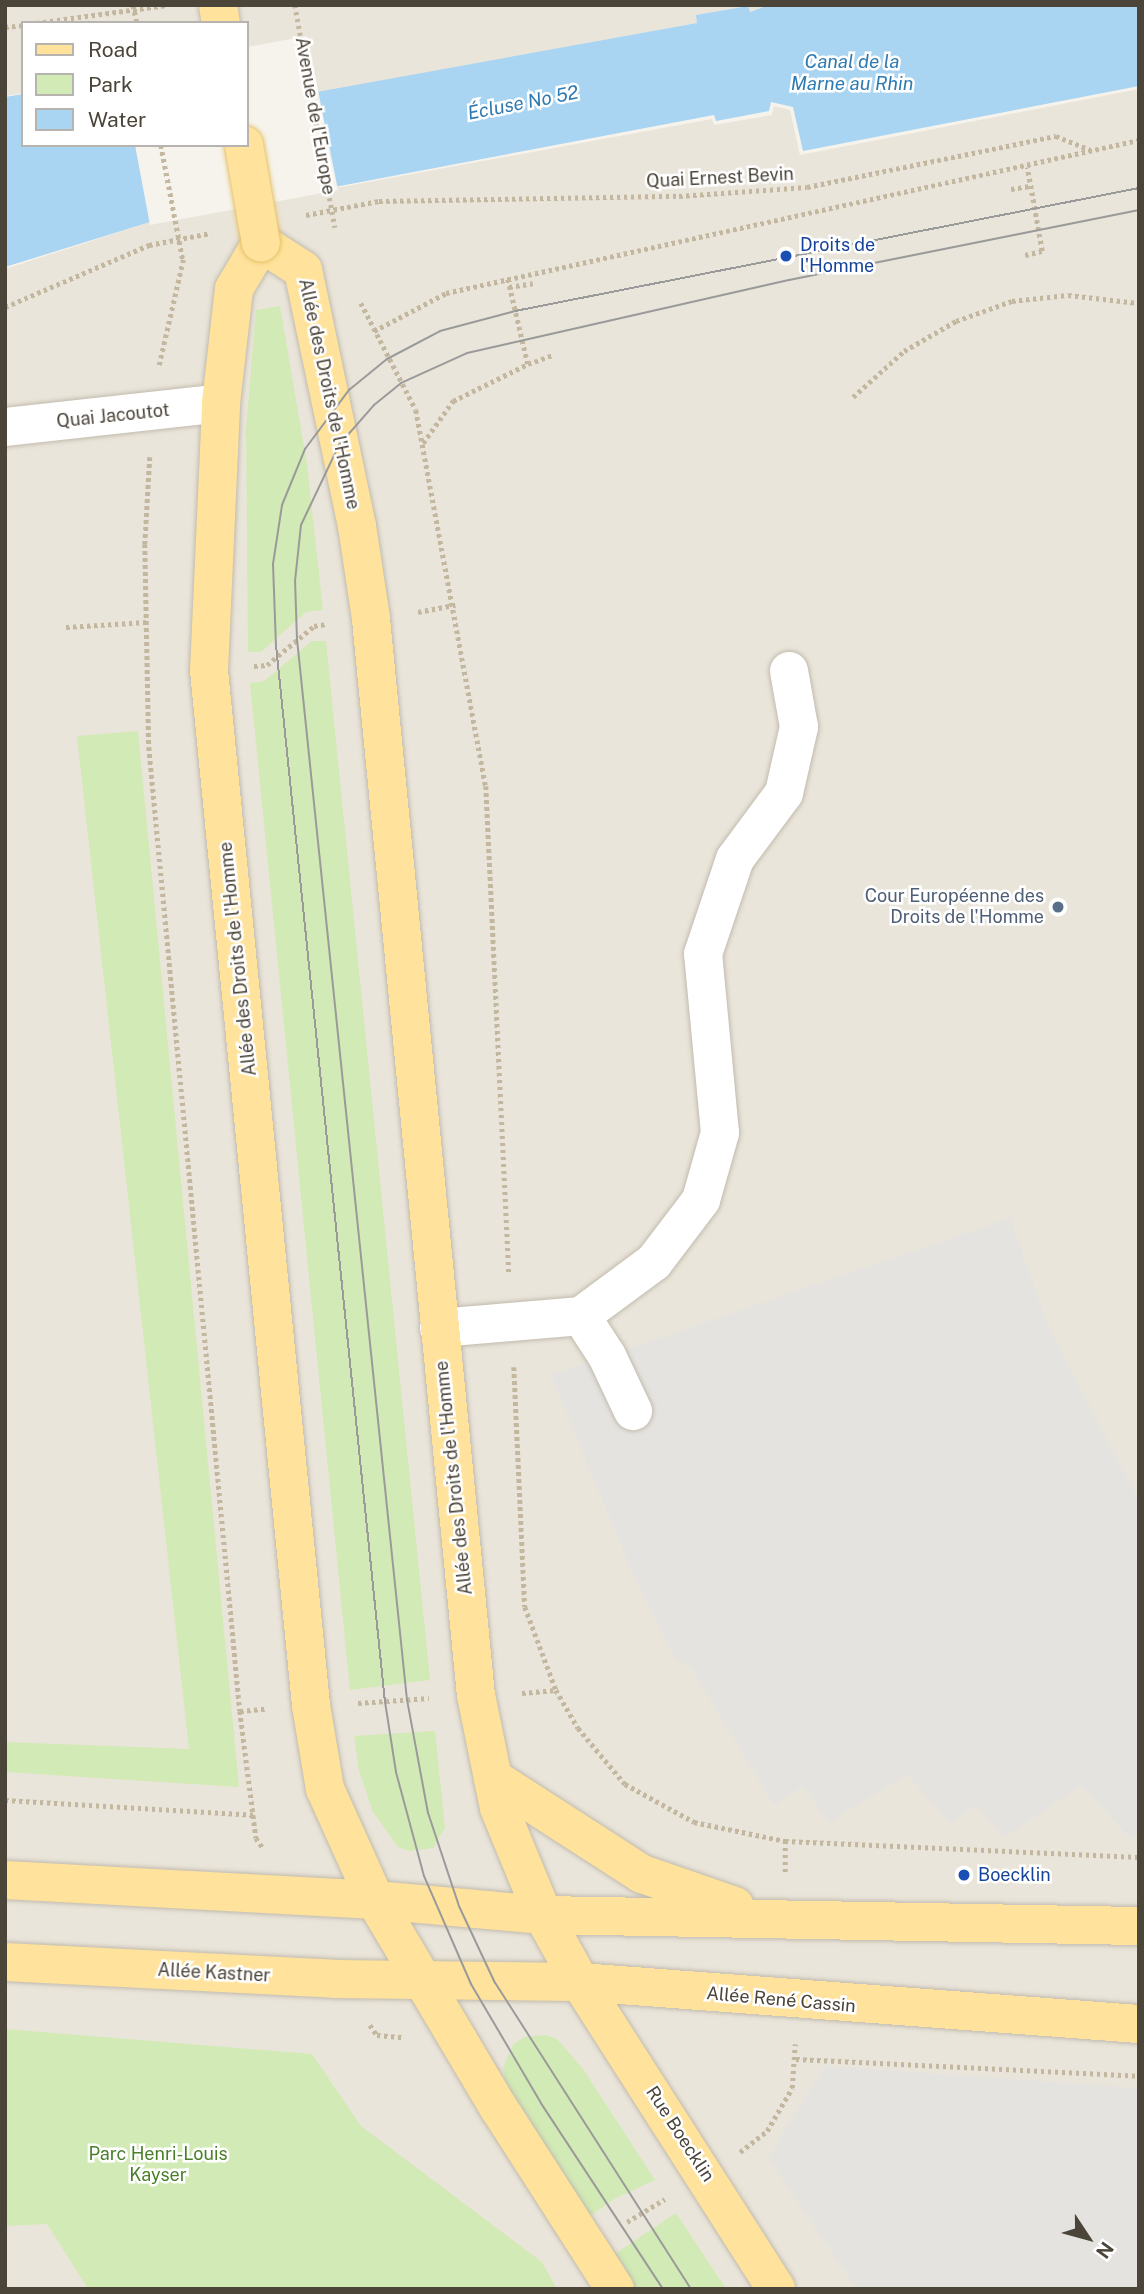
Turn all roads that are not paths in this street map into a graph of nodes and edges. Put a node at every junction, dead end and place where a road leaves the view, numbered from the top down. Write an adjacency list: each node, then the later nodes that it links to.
1 (244, 147): 2 (main road, bridge)
2 (261, 243): 3 (main road, Allée des Droits de l'Homme); 7 (main road, Allée des Droits de l'Homme)
3 (221, 403): 4 (street, Quai Jacoutot); 11 (main road, Allée des Droits de l'Homme)
4 (5, 427)
5 (789, 671): 6 (street)
6 (581, 1316): 7 (street); 8 (street)
7 (439, 1328): 9 (main road, Allée des Droits de l'Homme)
8 (633, 1411)
9 (492, 1778): 12 (main road, Allée des Droits de l'Homme); 13 (main road)
10 (5, 1880): 11 (main road)
11 (375, 1900): 12 (main road); 16 (main road, Allée des Droits de l'Homme)
12 (543, 1915): 13 (main road); 17 (main road, Allée des Droits de l'Homme)
13 (767, 1916): 14 (main road)
14 (1139, 1926)
15 (5, 1962): 16 (main road, Allée Kastner)
16 (423, 1981): 17 (main road, Allée René Cassin); 19 (main road)
17 (580, 1982): 18 (main road, Allée René Cassin); 20 (main road, Rue Boecklin)
18 (1139, 2024)
19 (615, 2289)
20 (776, 2289)

